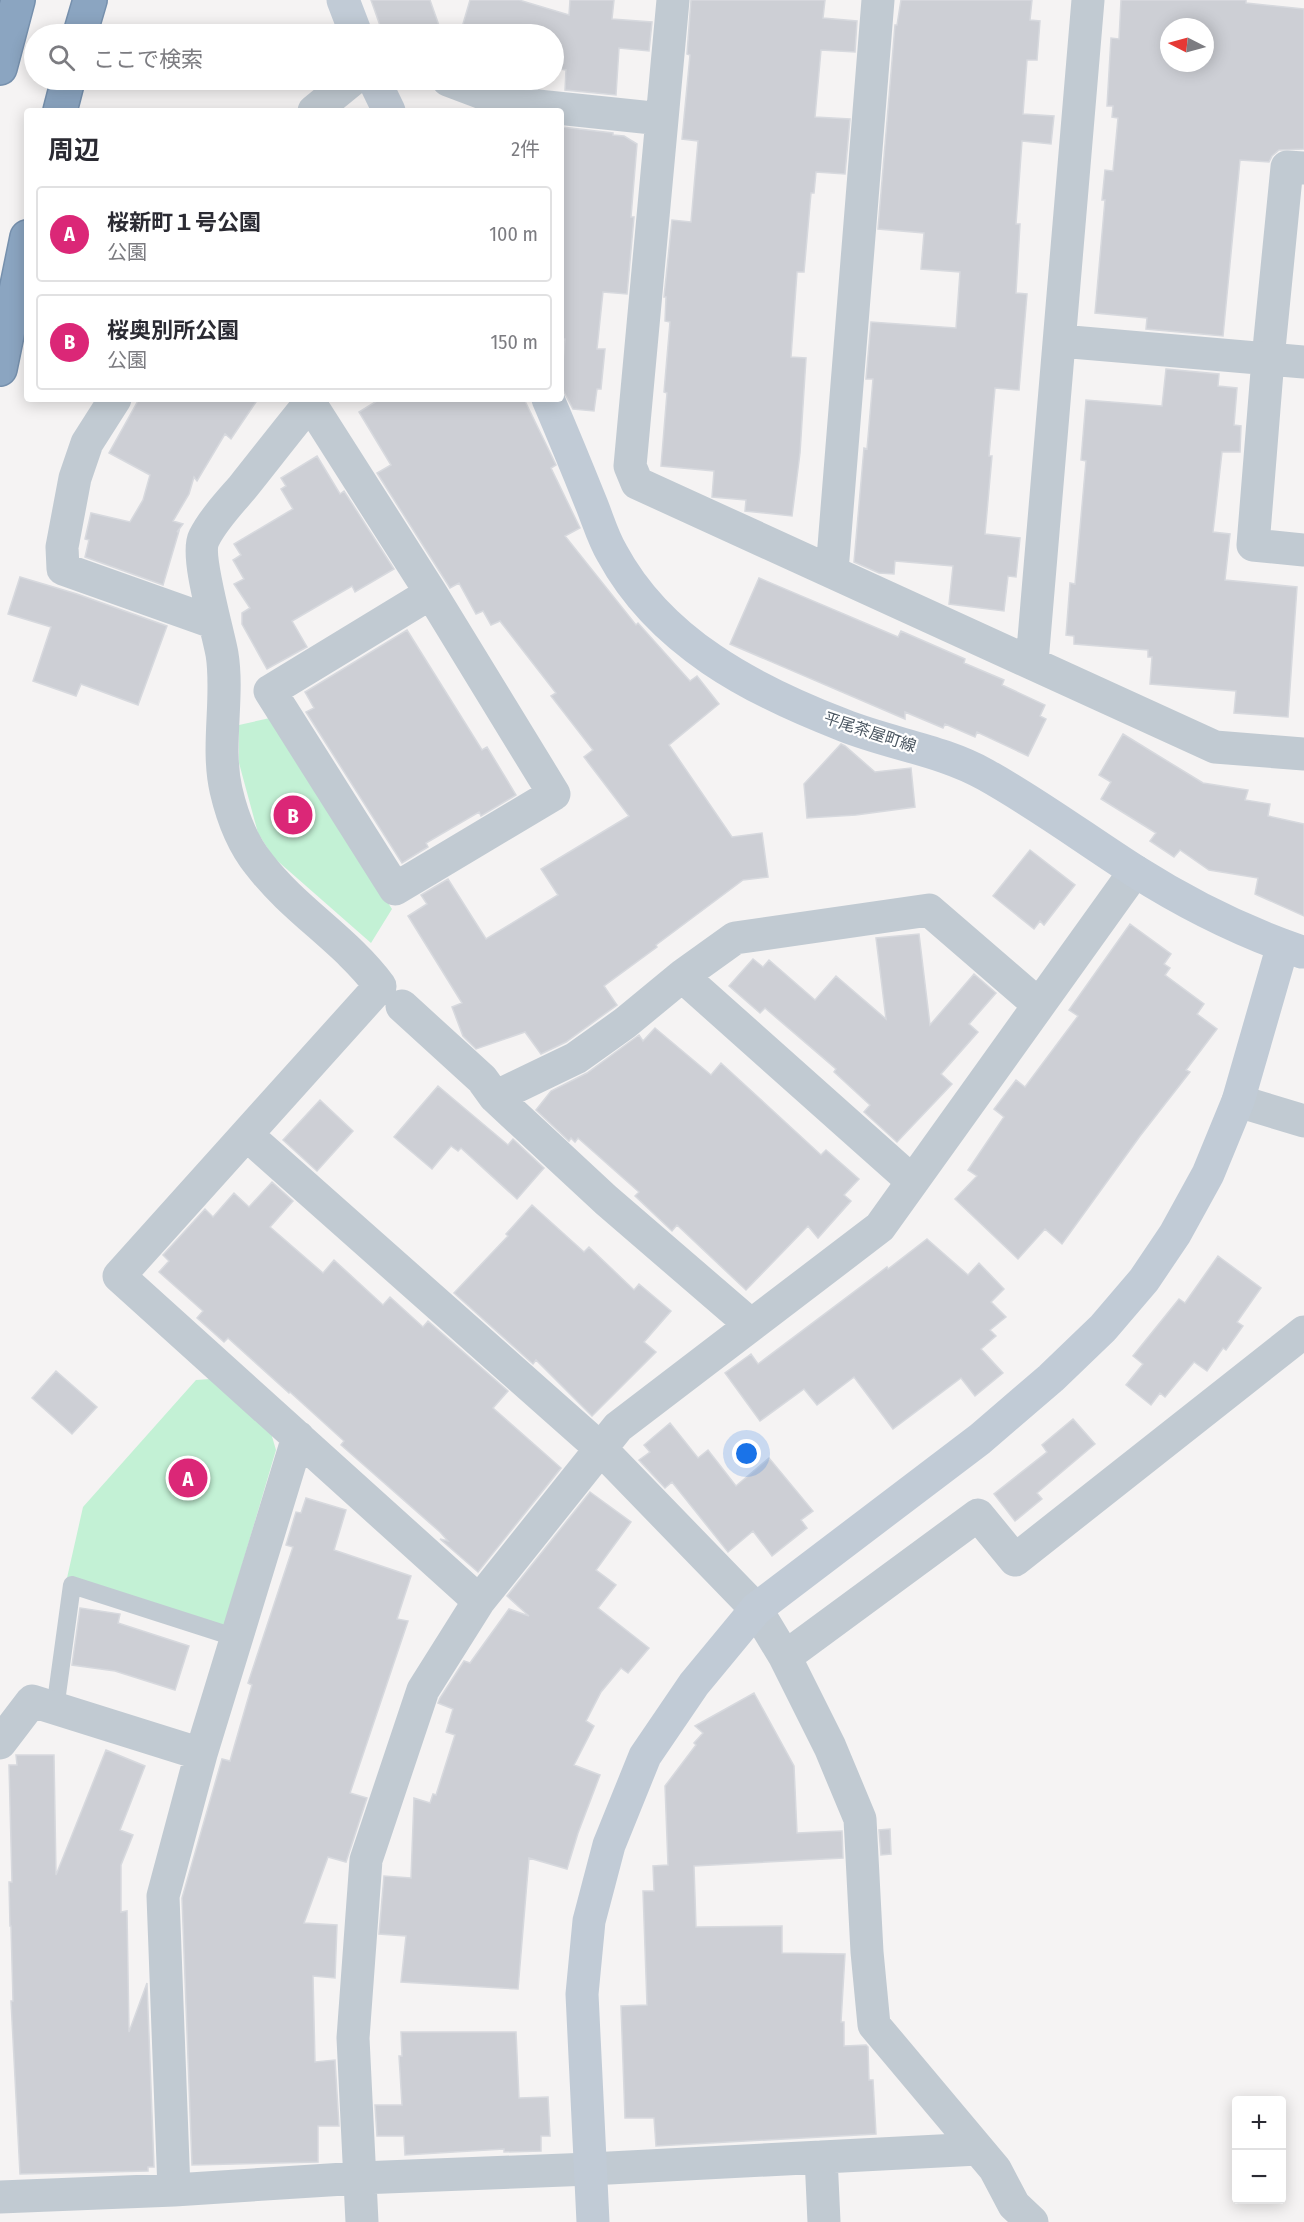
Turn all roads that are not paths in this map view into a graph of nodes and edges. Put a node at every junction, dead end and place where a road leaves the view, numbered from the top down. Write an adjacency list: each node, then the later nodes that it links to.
1 (18, 0): 9 (highway)
2 (90, 0): 7 (highway)
3 (343, 0): 8 (street)
4 (673, 0): 19 (street)
5 (878, 0): 31 (street)
6 (1088, 0): 22 (street)
7 (83, 24)
8 (352, 24)
9 (0, 68)
10 (65, 90): 14 (highway)
11 (340, 90): 15 (street)
12 (379, 90): 16 (street)
13 (475, 90): 17 (street)
14 (61, 108)
15 (318, 108)
16 (388, 108)
17 (557, 108)
18 (564, 109): 19 (street)
19 (662, 119): 31 (street)
20 (1304, 168): 23 (street)
21 (24, 252): 25 (highway)
22 (1060, 341): 23 (street); 34 (street)
23 (1268, 359): 24 (street); 30 (street)
24 (1304, 362)
25 (0, 369)
26 (113, 402): 33 (street)
27 (311, 402): 33 (street)
28 (313, 402): 32 (street)
29 (549, 402): 36 (street, 平尾茶屋町線)
30 (1304, 550)
31 (832, 572): 34 (street)
32 (431, 593): 32 (street)
33 (215, 623): 44 (street)
34 (1032, 662): 35 (street)
35 (1304, 754)
36 (1135, 871): 37 (street, 平尾茶屋町線); 39 (street)
37 (1294, 949): 42 (street)
38 (682, 976): 39 (street); 41 (street); 45 (street)
39 (1039, 1005): 45 (street)
40 (402, 1006): 41 (street)
41 (495, 1097): 46 (street)
42 (1238, 1101): 43 (street); 51 (street)
43 (1304, 1121)
44 (248, 1135): 48 (street); 49 (street)
45 (912, 1181): 46 (street)
46 (751, 1325): 49 (street)
47 (1304, 1332): 53 (street)
48 (298, 1437): 50 (street); 52 (street)
49 (601, 1449): 50 (street); 51 (street)
50 (479, 1601): 60 (street)
51 (756, 1609): 53 (street); 59 (street)
52 (237, 1638): 54 (lane); 56 (street)
53 (785, 1657): 57 (street)
54 (55, 1709): 55 (street); 56 (street)
55 (0, 1743)
56 (201, 1754): 61 (street)
57 (978, 2149): 58 (street); 66 (street)
58 (821, 2157): 59 (street); 65 (street)
59 (590, 2169): 60 (street); 64 (street)
60 (360, 2178): 61 (street); 63 (street)
61 (174, 2190): 62 (street)
62 (0, 2197)
63 (362, 2222)
64 (593, 2222)
65 (824, 2222)
66 (1032, 2222)

